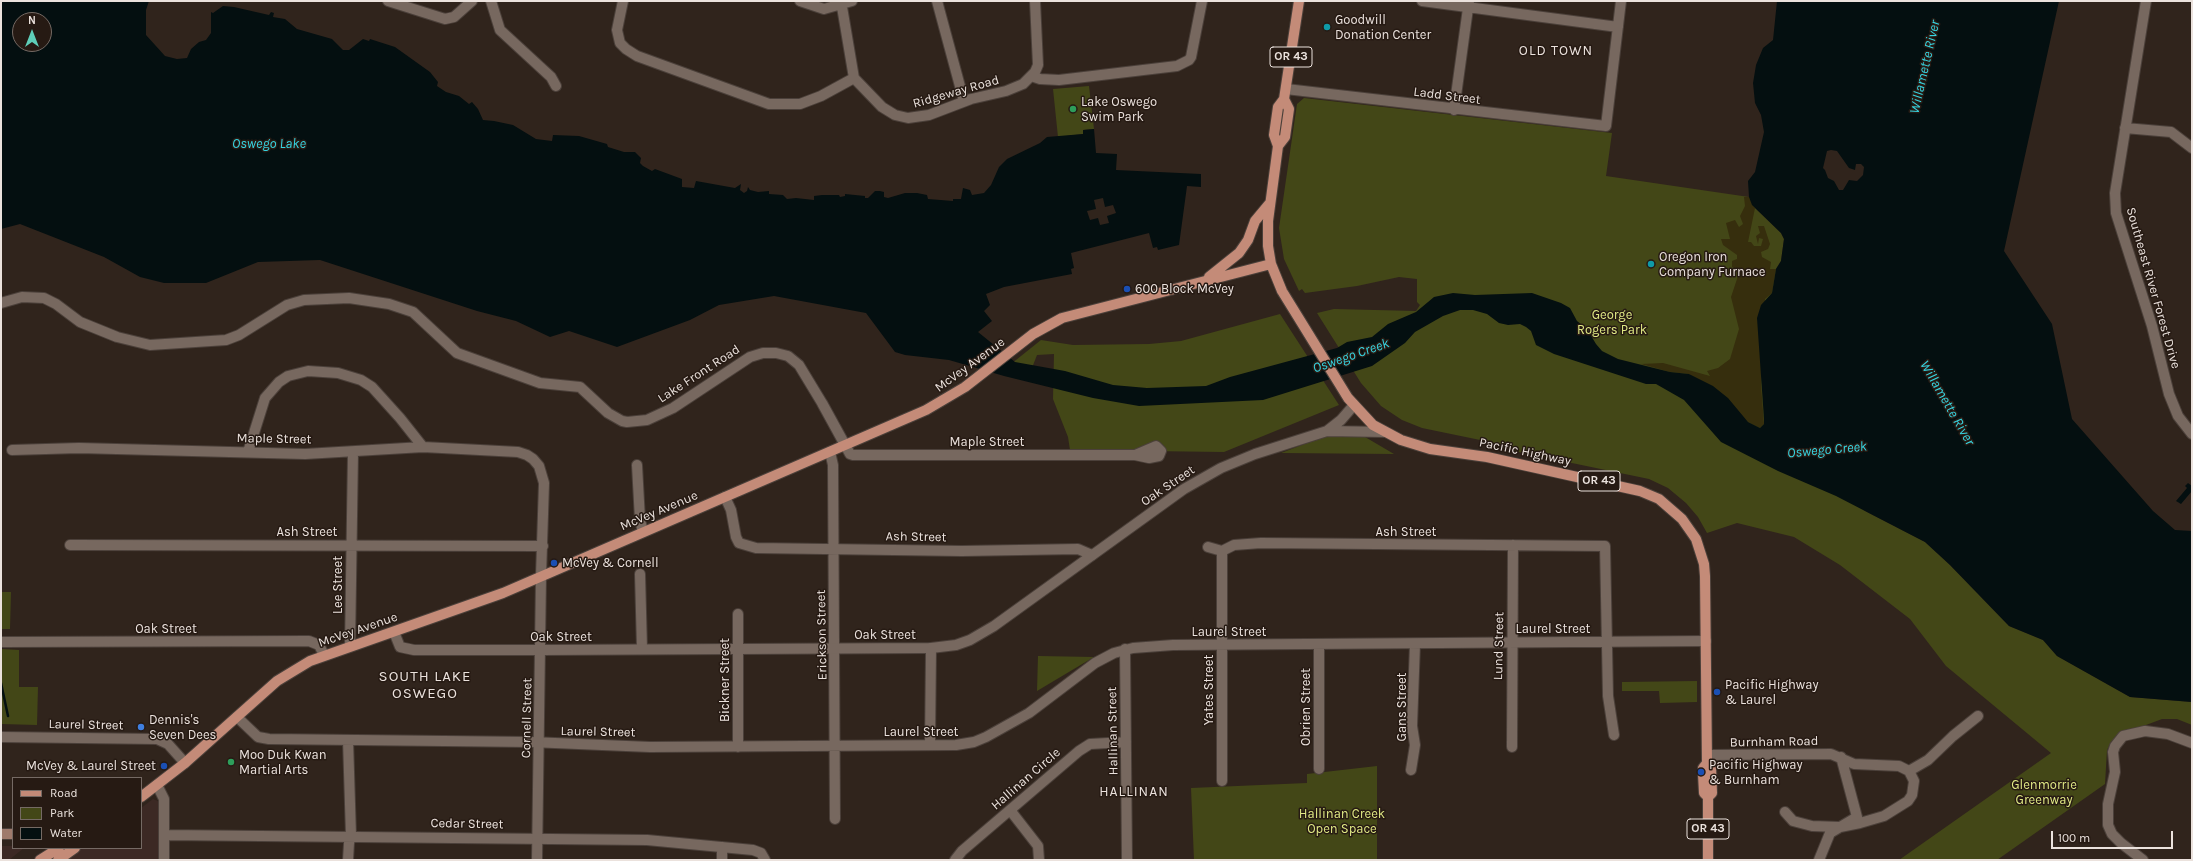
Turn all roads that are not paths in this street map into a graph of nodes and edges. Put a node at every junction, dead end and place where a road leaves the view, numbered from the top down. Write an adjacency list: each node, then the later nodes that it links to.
1 (388, 1): 2 (street)
2 (472, 1)
3 (491, 1): 19 (street)
4 (623, 1): 18 (street)
5 (800, 1): 14 (street)
6 (852, 1): 14 (street)
7 (937, 1): 21 (street)
8 (1035, 1): 17 (street)
9 (1202, 1): 17 (street)
10 (1299, 1): 20 (main road, OR 43)
11 (1422, 1): 15 (street)
12 (1621, 1): 16 (street)
13 (2146, 1): 23 (street, Southeast River Forest Drive)
14 (841, 3): 18 (street)
15 (1469, 4): 16 (street); 22 (street)
16 (1618, 27): 22 (street, Ladd Street)
17 (1031, 76): 21 (street, Ridgeway Road)
18 (854, 78): 21 (street, Ridgeway Road)
19 (556, 86)
20 (1285, 94): 22 (street, Ladd Street); 25 (main road, OR 43)
21 (964, 101)
22 (1454, 110)
23 (2125, 128): 24 (street); 32 (street, Southeast River Forest Drive)
24 (2192, 148)
25 (1270, 203): 26 (main road, OR 43); 27 (main road, McVey Avenue)
26 (1271, 264): 27 (main road, McVey Avenue); 29 (main road, Pacific Highway / OR 43)
27 (1204, 280): 33 (main road, McVey Avenue)
28 (1, 303): 33 (street, Lake Front Road)
29 (1351, 402): 30 (street, Oak Street); 31 (main road, Pacific Highway / OR 43)
30 (1327, 431): 31 (street, Oak Street); 51 (street, Oak Street)
31 (1385, 432): 56 (main road, Pacific Highway / OR 43)
32 (2192, 434)
33 (845, 445): 38 (main road, McVey Avenue); 39 (street, Maple Street)
34 (423, 447): 36 (street); 37 (street, Maple Street); 40 (street, Maple Street)
35 (12, 450): 36 (street, Maple Street)
36 (248, 452): 37 (street, Maple Street)
37 (353, 452): 44 (street, Lee Street)
38 (830, 452): 42 (main road, McVey Avenue); 49 (street, Erickson Street)
39 (1135, 455)
40 (533, 459): 46 (street, Cornell Street)
41 (637, 465): 43 (street)
42 (725, 497): 43 (main road, McVey Avenue); 49 (street, Ash Street)
43 (643, 532): 53 (main road, McVey Avenue)
44 (351, 545): 45 (street, Ash Street); 46 (street, Ash Street); 63 (street, Lee Street)
45 (70, 546)
46 (543, 546): 53 (street, Cornell Street)
47 (1513, 546): 50 (street, Ash Street); 58 (street, Lund Street); 59 (street, Ash Street)
48 (1208, 547): 50 (street)
49 (834, 549): 51 (street, Ash Street); 64 (street, Erickson Street)
50 (1222, 551): 62 (street, Yates Street)
51 (1092, 555): 65 (street, Oak Street)
52 (640, 574): 66 (street)
53 (541, 576): 55 (main road, McVey Avenue); 69 (street, Cornell Street)
54 (738, 614): 67 (street, Bickner Street)
55 (394, 632): 63 (main road, McVey Avenue); 69 (street, Oak Street)
56 (1706, 640): 59 (street, Laurel Street); 84 (main road, Pacific Highway / OR 43)
57 (1, 642): 70 (street, Oak Street)
58 (1513, 642): 59 (street, Laurel Street); 61 (street, Laurel Street); 82 (street, Lund Street)
59 (1608, 642): 73 (street)
60 (1319, 644): 61 (street, Laurel Street); 62 (street, Laurel Street); 86 (street, Obrien Street)
61 (1415, 644): 87 (street, Gans Street)
62 (1222, 645): 68 (street, Laurel Street); 89 (street, Yates Street)
63 (350, 646): 70 (main road, McVey Avenue)
64 (835, 648): 65 (street, Oak Street); 67 (street, Oak Street); 79 (street, Erickson Street)
65 (931, 648): 80 (street)
66 (642, 649): 67 (street, Oak Street); 69 (street, Oak Street)
67 (737, 649): 81 (street, Bickner Street)
68 (1125, 649): 76 (street, Hallinan Street); 80 (street, Laurel Street)
69 (541, 650): 77 (street, Cornell Street)
70 (324, 655): 72 (main road, McVey Avenue)
71 (1978, 716): 88 (street)
72 (237, 717): 75 (street, Laurel Street); 85 (main road, McVey Avenue)
73 (1614, 735)
74 (1, 737): 85 (street, Laurel Street)
75 (348, 740): 77 (street, Laurel Street); 99 (street)
76 (1126, 742): 92 (street, Hallinan Circle); 112 (street, Hallinan Street)
77 (540, 743): 81 (street, Laurel Street); 100 (street, Cornell Street)
78 (2192, 743): 115 (street)
79 (835, 745): 80 (street, Laurel Street); 81 (street, Laurel Street); 94 (street, Erickson Street)
80 (930, 746)
81 (738, 747)
82 (1512, 747)
83 (1841, 757): 84 (street, Burnham Road); 88 (street, Burnham Road); 95 (street)
84 (1707, 759): 113 (main road, Pacific Highway / OR 43)
85 (185, 763): 90 (main road, McVey Avenue)
86 (1319, 769)
87 (1412, 770)
88 (1909, 771): 95 (street)
89 (1222, 781)
90 (157, 786): 91 (main road, McVey Avenue); 98 (street)
91 (142, 796)
92 (1010, 810): 110 (street, Hallinan Circle); 111 (street)
93 (1785, 812): 95 (street)
94 (835, 819)
95 (1840, 827): 114 (street)
96 (1, 834): 97 (main road)
97 (12, 834)
98 (164, 835): 99 (street, Cedar Street); 105 (street)
99 (352, 836): 100 (street, Cedar Street); 106 (street)
100 (538, 838): 101 (street, Cedar Street); 107 (street, Cornell Street)
101 (722, 847): 108 (street); 109 (street, Cedar Street)
102 (72, 849): 103 (main road)
103 (59, 852): 104 (main road)
104 (40, 860)
105 (164, 860)
106 (348, 860)
107 (537, 860)
108 (722, 860)
109 (765, 860)
110 (955, 860)
111 (1039, 860)
112 (1127, 860)
113 (1708, 860)
114 (1818, 860)
115 (2143, 860)

